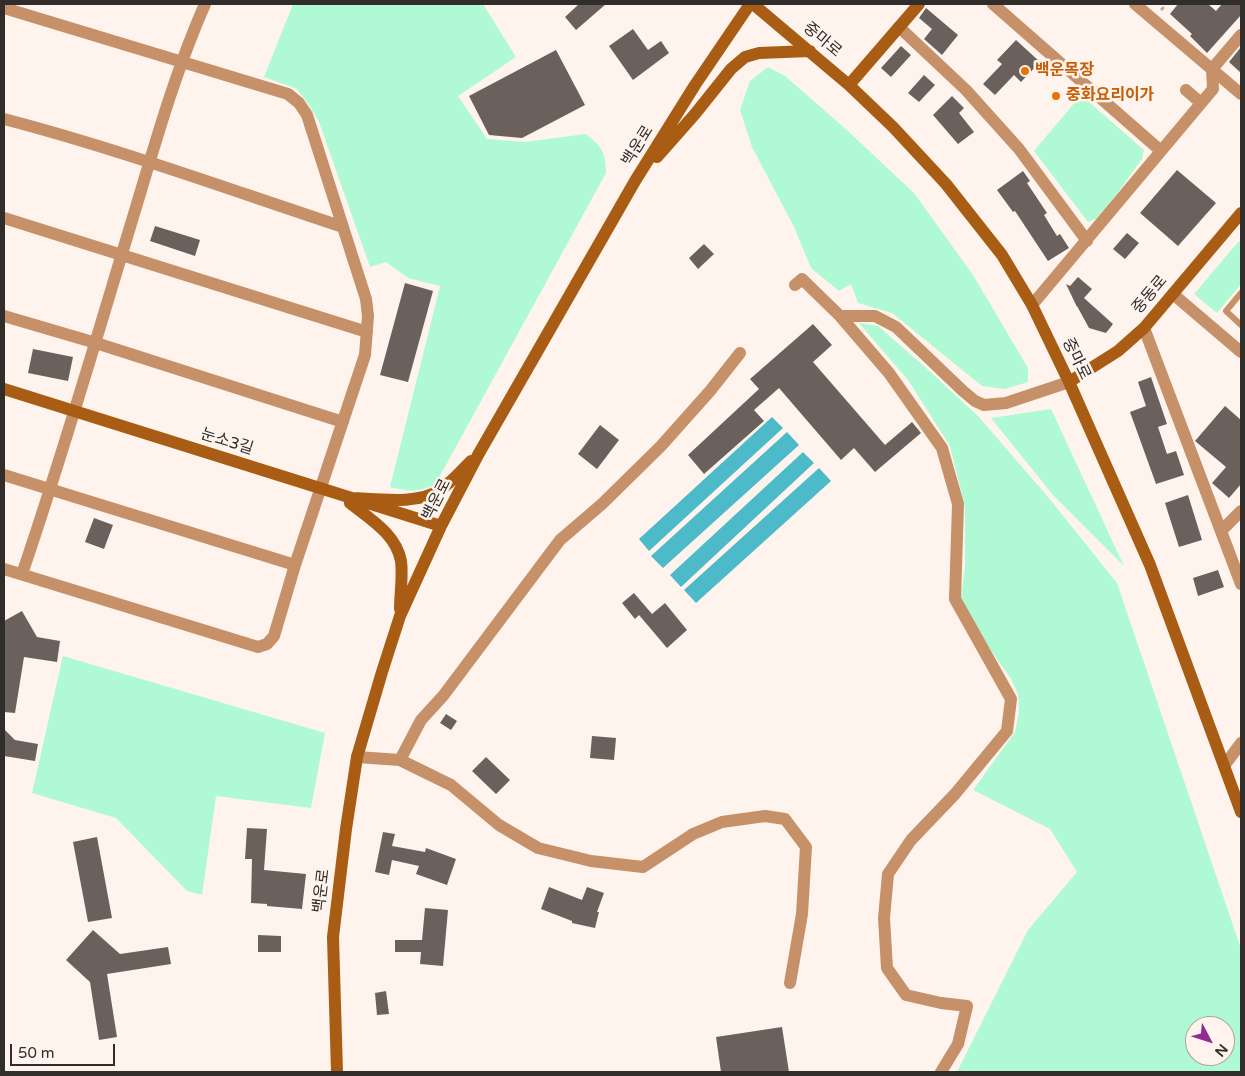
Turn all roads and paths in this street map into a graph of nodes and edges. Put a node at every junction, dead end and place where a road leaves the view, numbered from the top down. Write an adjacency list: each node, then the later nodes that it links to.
1 (205, 4): 10 (street)
2 (751, 4): 9 (street, 중마로); 19 (street, 백운로)
3 (919, 4): 7 (street)
4 (993, 4): 17 (street)
5 (1134, 4): 11 (street)
6 (4, 8): 10 (street)
7 (899, 27): 12 (street); 23 (street)
8 (1241, 35): 11 (street)
9 (810, 51): 12 (street, 중마로); 19 (street)
10 (182, 61): 18 (street); 22 (street)
11 (1212, 70): 14 (street); 15 (street)
12 (849, 85): 28 (street, 중마로)
13 (1186, 90): 15 (street)
14 (1241, 94)
15 (1201, 103): 17 (street)
16 (4, 119): 18 (street)
17 (1161, 151): 23 (street)
18 (150, 162): 22 (street); 24 (street)
19 (635, 181): 41 (street, 백운로)
20 (1241, 213): 27 (street, 중동로)
21 (4, 218): 24 (street)
22 (343, 226): 33 (street)
23 (1087, 241): 28 (street)
24 (122, 254): 33 (street); 34 (street)
25 (795, 285): 30 (street)
26 (1241, 292): 31 (lane)
27 (1173, 294): 32 (street, 중동로); 35 (street)
28 (1032, 305): 37 (street, 중마로)
29 (4, 316): 34 (street)
30 (840, 316): 37 (street); 61 (street)
31 (1241, 325)
32 (1144, 328): 37 (street, 중동로); 48 (street)
33 (367, 332): 40 (street)
34 (96, 343): 39 (street); 40 (street)
35 (1241, 352)
36 (740, 353): 56 (street)
37 (1069, 382): 57 (street, 중마로)
38 (4, 389): 39 (street, 눈소3길)
39 (75, 411): 43 (street, 눈소3길); 44 (street)
40 (343, 422): 43 (street)
41 (478, 454): 45 (street); 47 (street, 백운로)
42 (4, 475): 44 (street)
43 (321, 488): 45 (street, 눈소3길); 49 (street)
44 (51, 489): 49 (street); 51 (street)
45 (352, 498): 47 (street, 눈소3길); 53 (street)
46 (1241, 511): 48 (street)
47 (441, 526): 53 (street, 백운로)
48 (1221, 531): 52 (street)
49 (295, 565): 51 (street)
50 (4, 569): 51 (street)
51 (22, 574)
52 (1241, 584)
53 (400, 616): 55 (street, 백운로)
54 (1241, 743): 57 (street)
55 (357, 756): 56 (street); 60 (street, 백운로)
56 (400, 760): 59 (street)
57 (1224, 766): 58 (street, 중마로)
58 (1241, 812)
59 (790, 983)
60 (336, 1072)
61 (941, 1072)

